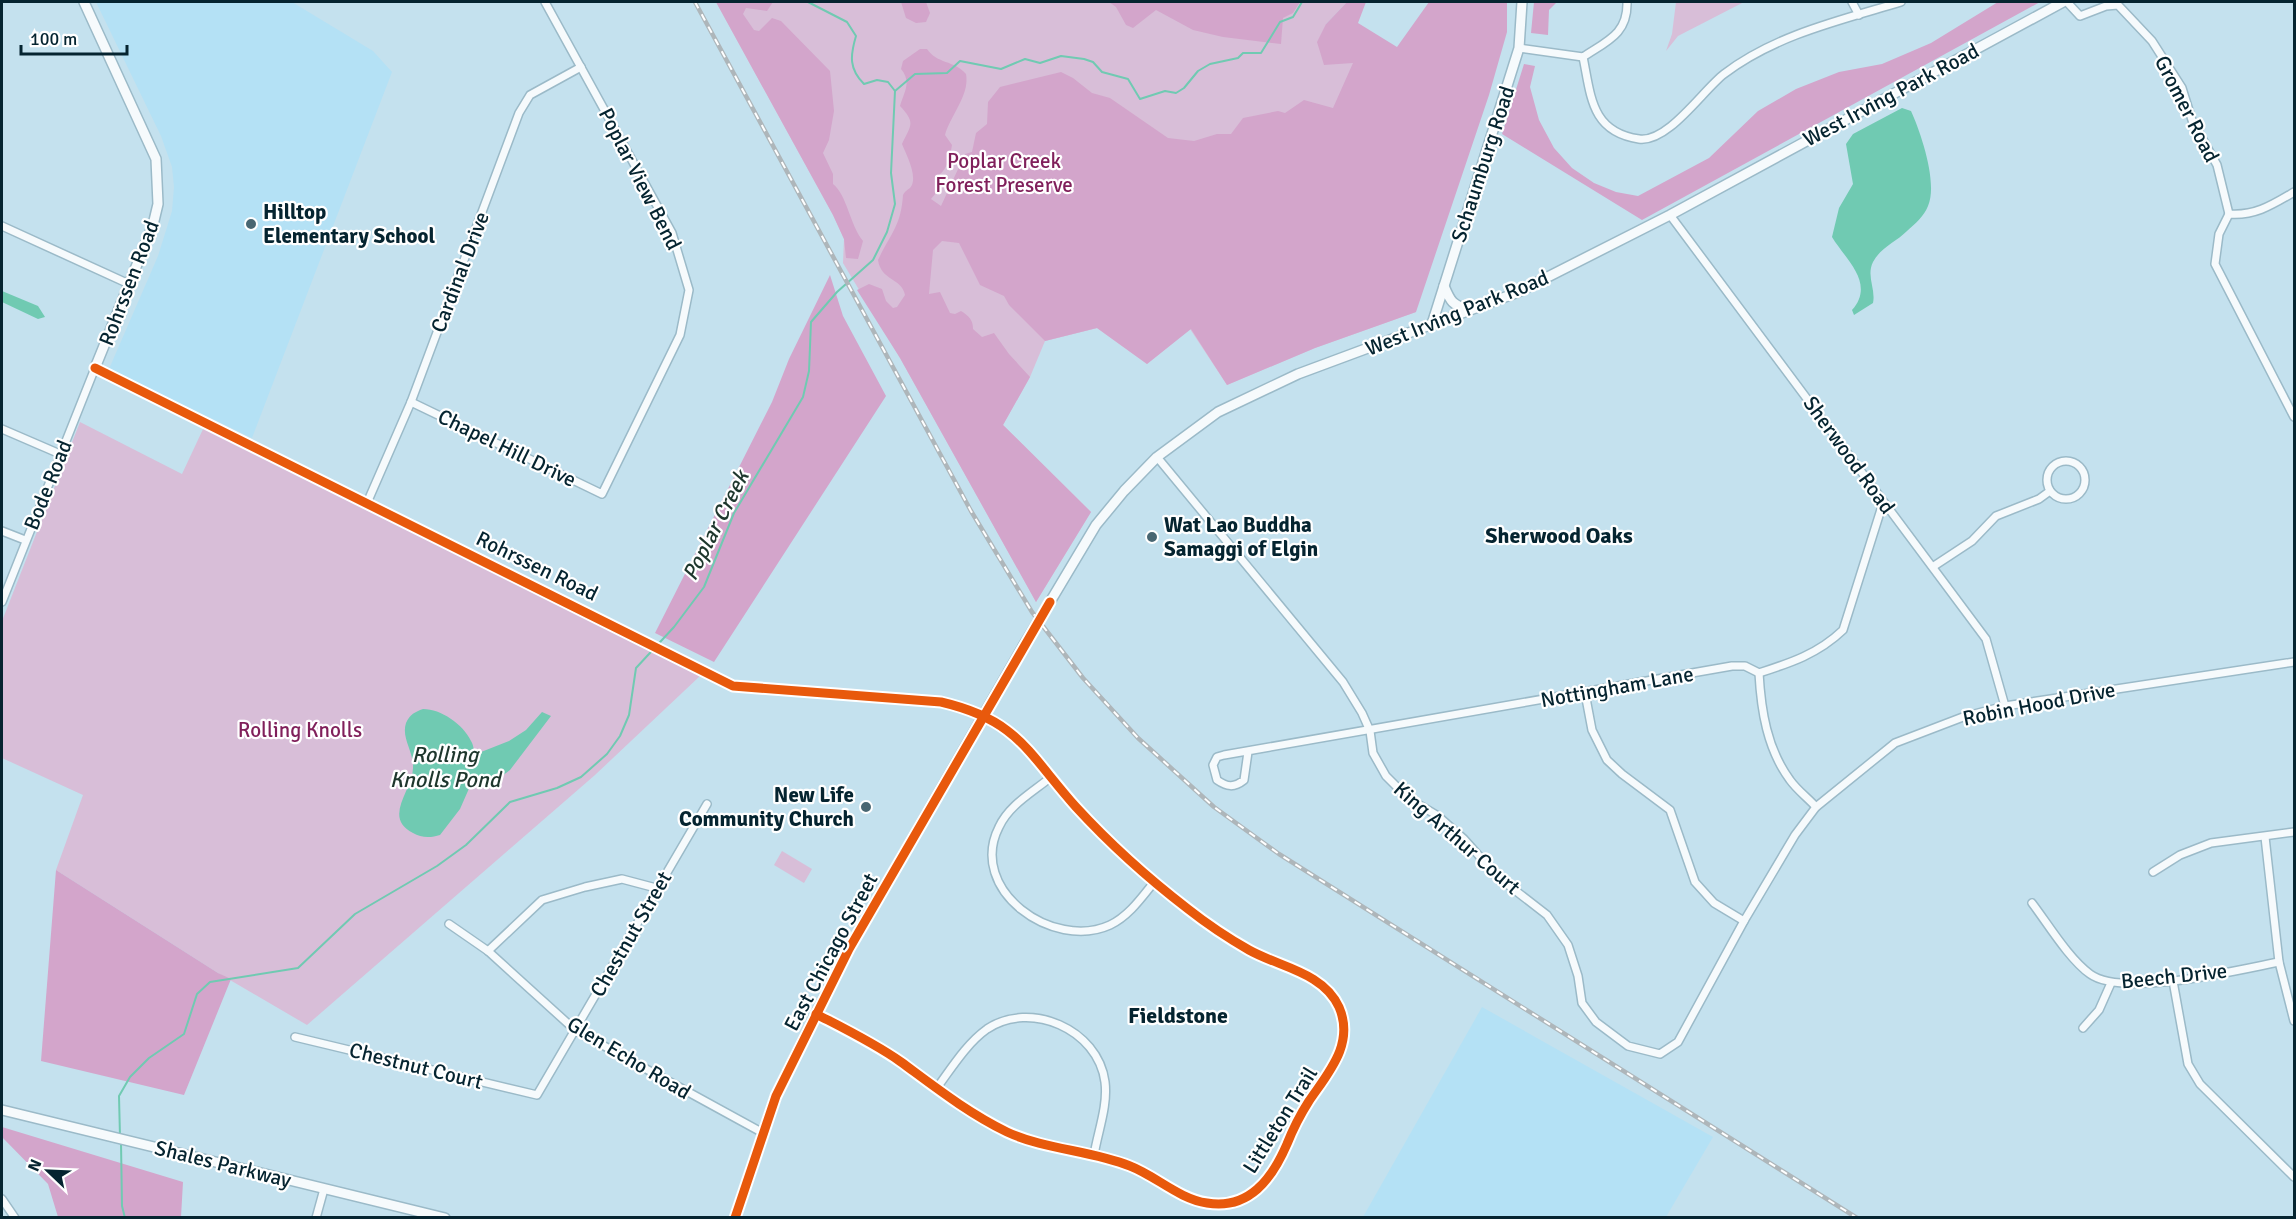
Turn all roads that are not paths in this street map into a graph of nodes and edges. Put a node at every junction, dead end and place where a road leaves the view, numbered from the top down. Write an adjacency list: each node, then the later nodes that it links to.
1 (84, 2): 16 (main road, Rohrssen Road)
2 (545, 2): 11 (street, Poplar View Bend)
3 (1522, 2): 9 (main road, Schaumburg Road)
4 (1627, 2): 10 (street)
5 (1852, 2): 8 (street)
6 (1901, 2): 8 (street)
7 (2065, 2): 13 (street, Gromer Road); 14 (main road, West Irving Park Road)
8 (1859, 15): 10 (street)
9 (1519, 48): 10 (street); 17 (main road, Schaumburg Road)
10 (1582, 57)
11 (581, 67): 21 (street, Cardinal Drive); 27 (street, Poplar View Bend)
12 (2295, 192): 13 (street)
13 (2229, 214): 22 (street)
14 (1670, 215): 18 (main road, West Irving Park Road); 29 (street, Sherwood Road)
15 (2, 226): 16 (street)
16 (129, 284): 20 (main road, Rohrssen Road)
17 (1444, 286): 18 (main road); 19 (main road, Schaumburg Road)
18 (1471, 310): 19 (main road, West Irving Park Road)
19 (1432, 324): 25 (main road, West Irving Park Road)
20 (95, 369): 24 (street, Bode Road); 28 (street, Rohrssen Road)
21 (411, 402): 27 (street, Chapel Hill Drive); 28 (street, Cardinal Drive)
22 (2295, 417)
23 (2, 429): 24 (street)
24 (60, 454): 31 (street, Bode Road)
25 (1157, 457): 38 (main road, West Irving Park Road, bridge); 39 (street, King Arthur Court)
26 (2050, 491): 26 (street); 32 (street)
27 (602, 494)
28 (367, 503): 38 (street, Rohrssen Road)
29 (1883, 503): 32 (street, Sherwood Road); 35 (street)
30 (2, 531): 31 (street)
31 (25, 540): 33 (street, Bode Road)
32 (1934, 566): 37 (street, Sherwood Road)
33 (2, 602)
34 (2295, 662): 37 (street, Robin Hood Drive)
35 (1759, 673): 36 (street, Nottingham Lane); 43 (street)
36 (1585, 693): 39 (street, Nottingham Lane); 50 (street)
37 (2005, 706): 43 (street, Robin Hood Drive)
38 (985, 715): 41 (street, Littleton Trail); 56 (main road, East Chicago Street)
39 (1370, 731): 40 (street, Nottingham Lane); 61 (street, King Arthur Court)
40 (1248, 752): 40 (street, Nottingham Lane)
41 (1052, 777): 47 (street, Littleton Trail); 47 (street)
42 (707, 804): 48 (street, Chestnut Street)
43 (1816, 807): 50 (street, Robin Hood Drive)
44 (2295, 832): 45 (street)
45 (2265, 837): 46 (street); 53 (street)
46 (2153, 872)
47 (1155, 881): 66 (street, Littleton Trail)
48 (656, 888): 52 (street); 59 (street, Chestnut Street)
49 (2032, 903): 55 (street, Beech Drive)
50 (1744, 921): 61 (street, Robin Hood Drive)
51 (449, 924): 52 (street, Glen Echo Road)
52 (488, 951): 59 (street, Glen Echo Road)
53 (2279, 962): 54 (street, Beech Drive); 57 (street)
54 (2174, 981): 55 (street, Beech Drive); 67 (street)
55 (2111, 983): 58 (street)
56 (816, 1014): 62 (street, Littleton Trail); 65 (main road, East Chicago Street)
57 (2295, 1021)
58 (2083, 1028)
59 (575, 1030): 63 (street, Chestnut Street); 65 (street, Glen Echo Road)
60 (296, 1038): 63 (street, Chestnut Court)
61 (1660, 1054)
62 (936, 1089): 66 (street, Littleton Trail); 66 (street)
63 (537, 1095)
64 (2, 1110): 68 (main road, Shales Parkway)
65 (763, 1133): 73 (main road, East Chicago Street)
66 (1094, 1155)
67 (2295, 1177)
68 (324, 1189): 71 (street); 72 (main road, Shales Parkway)
69 (2, 1199): 70 (street)
70 (15, 1218)
71 (316, 1218)
72 (445, 1218)
73 (735, 1218)

